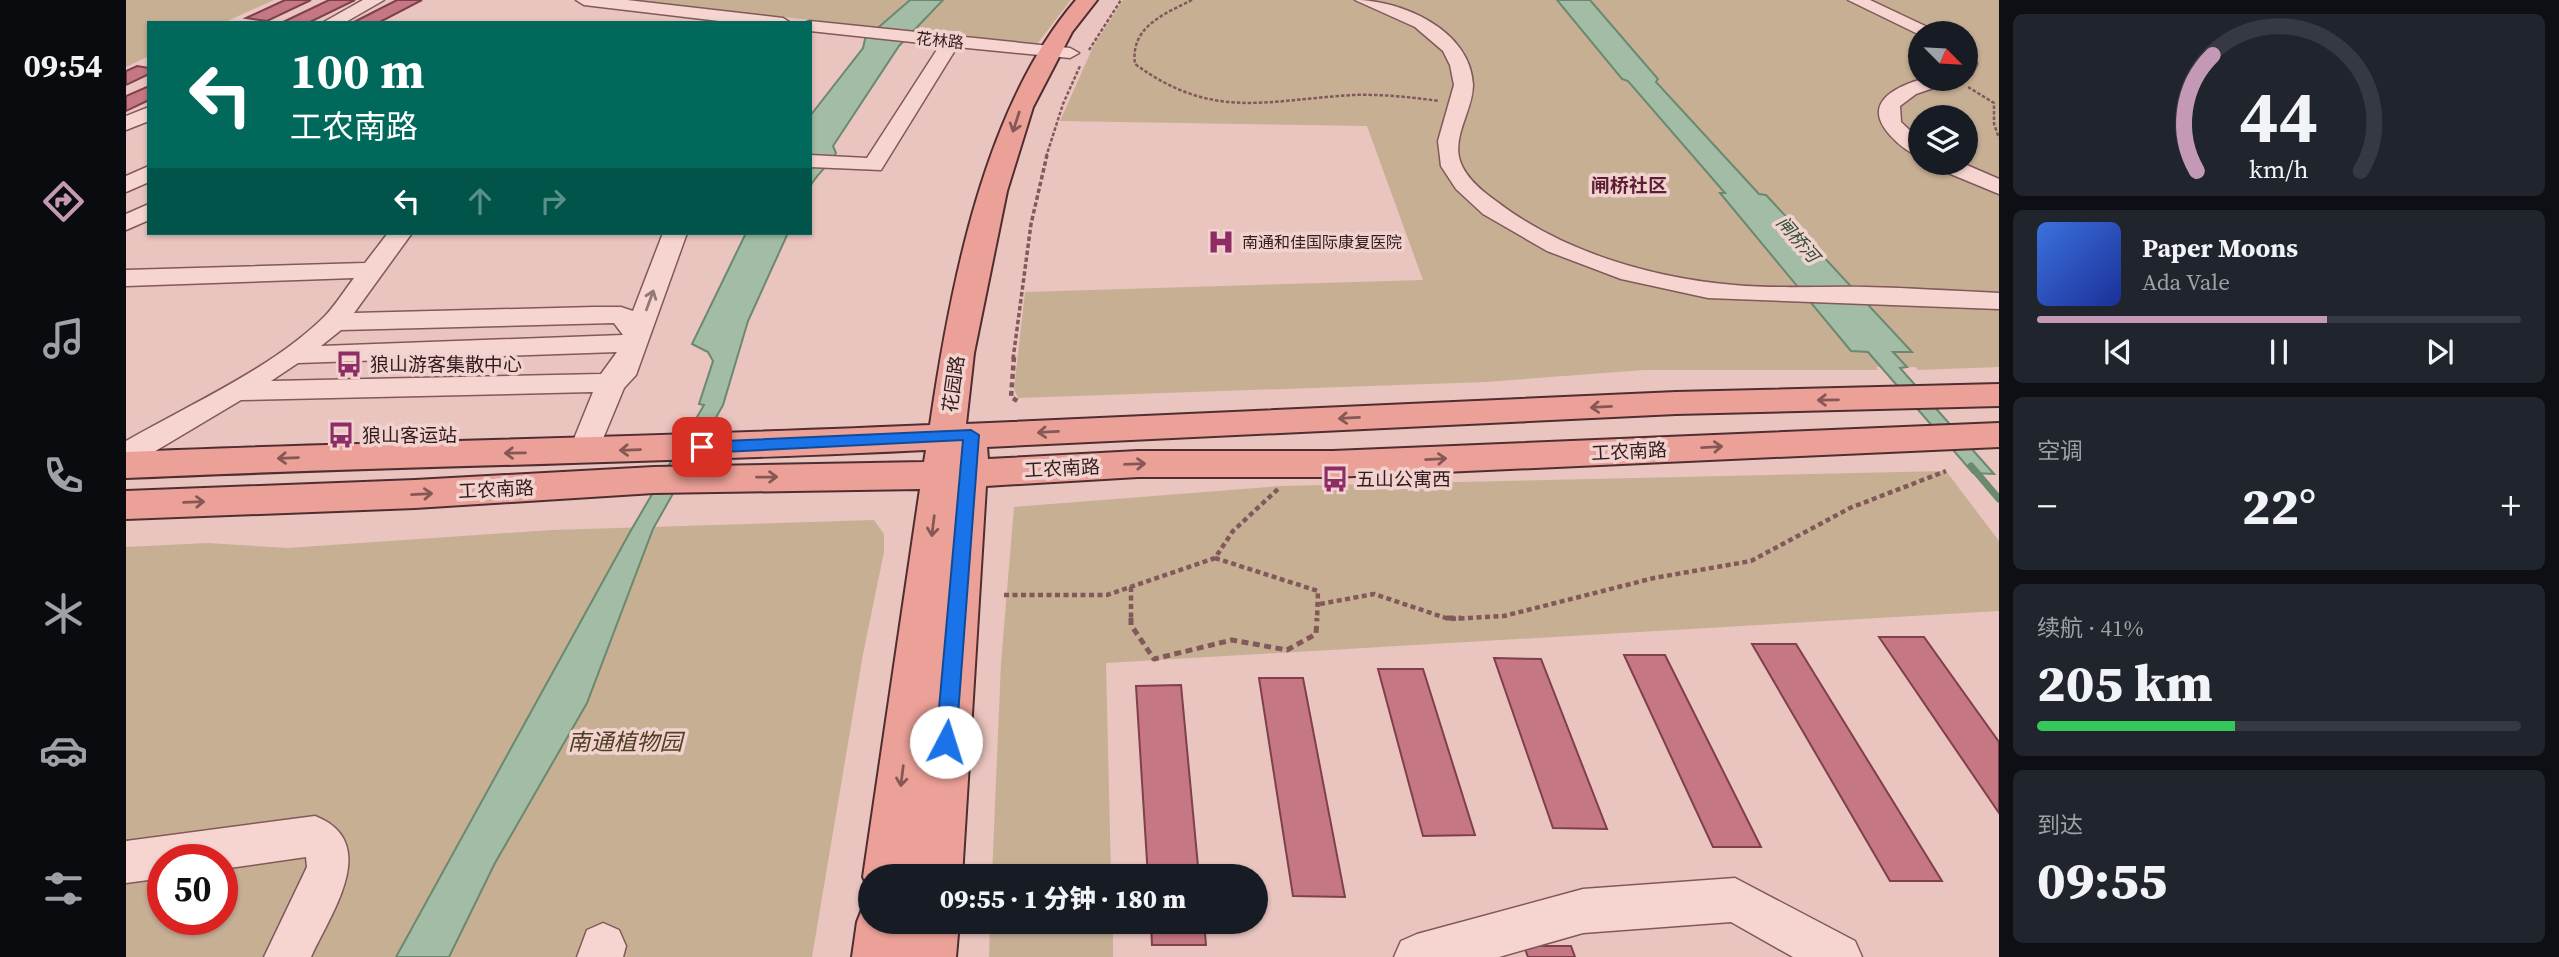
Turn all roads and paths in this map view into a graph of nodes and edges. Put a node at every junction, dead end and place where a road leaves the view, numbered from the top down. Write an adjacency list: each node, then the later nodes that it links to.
1 (376, 0): 10 (street)
2 (584, 0): 9 (street)
3 (1087, 0): 16 (main road, 花园路)
4 (1105, 0): 16 (main road, 花园路)
5 (1121, 0): 40 (path)
6 (1192, 0): 19 (path)
7 (1363, 0): 19 (street)
8 (1856, 0): 13 (street)
9 (656, 8): 11 (street); 12 (street)
10 (334, 21)
11 (637, 21)
12 (766, 21)
13 (1908, 23)
14 (812, 26): 15 (street, 花林路)
15 (951, 41): 16 (street, 花林路); 24 (street)
16 (1060, 52): 43 (main road, 花园路)
17 (1978, 89): 22 (path)
18 (1908, 90): 23 (street)
19 (1461, 104): 33 (street)
20 (147, 114): 21 (street)
21 (126, 124)
22 (1999, 138)
23 (1908, 140)
24 (812, 161)
25 (147, 174): 27 (street)
26 (1972, 175): 28 (street)
27 (126, 185)
28 (1999, 187)
29 (398, 235): 31 (street)
30 (675, 235): 37 (street, one-way to 30)
31 (372, 270): 32 (street); 34 (street)
32 (126, 278)
33 (1999, 301)
34 (327, 328): 35 (street); 36 (street)
35 (631, 335): 36 (street); 37 (street)
36 (294, 355): 38 (street)
37 (614, 377): 38 (street); 42 (street)
38 (245, 385): 44 (street)
39 (1999, 395): 43 (main road, 工农南路, one-way to 43)
40 (1019, 402)
41 (1991, 435): 43 (main road, 工农南路, one-way to 41)
42 (583, 451): 45 (main road, 工农南路, one-way to 42); 46 (main road, 工农南路, one-way to 46)
43 (956, 454): 45 (main road, 工农南路); 55 (main road, 花园路, one-way to 55); 56 (main road, 花园路)
44 (126, 455)
45 (692, 458): 49 (main road, 工农南路, one-way to 45)
46 (126, 465)
47 (1946, 471): 53 (path)
48 (1281, 486): 50 (path)
49 (126, 505)
50 (1216, 558): 51 (path); 53 (path)
51 (1131, 587): 52 (path); 53 (path)
52 (1004, 595)
53 (1320, 604)
54 (126, 862): 59 (street)
55 (892, 864)
56 (936, 864)
57 (883, 934): 60 (main road)
58 (930, 934): 61 (main road)
59 (287, 957)
60 (880, 957)
61 (928, 957)
62 (1417, 957): 63 (street)
63 (1839, 957)

